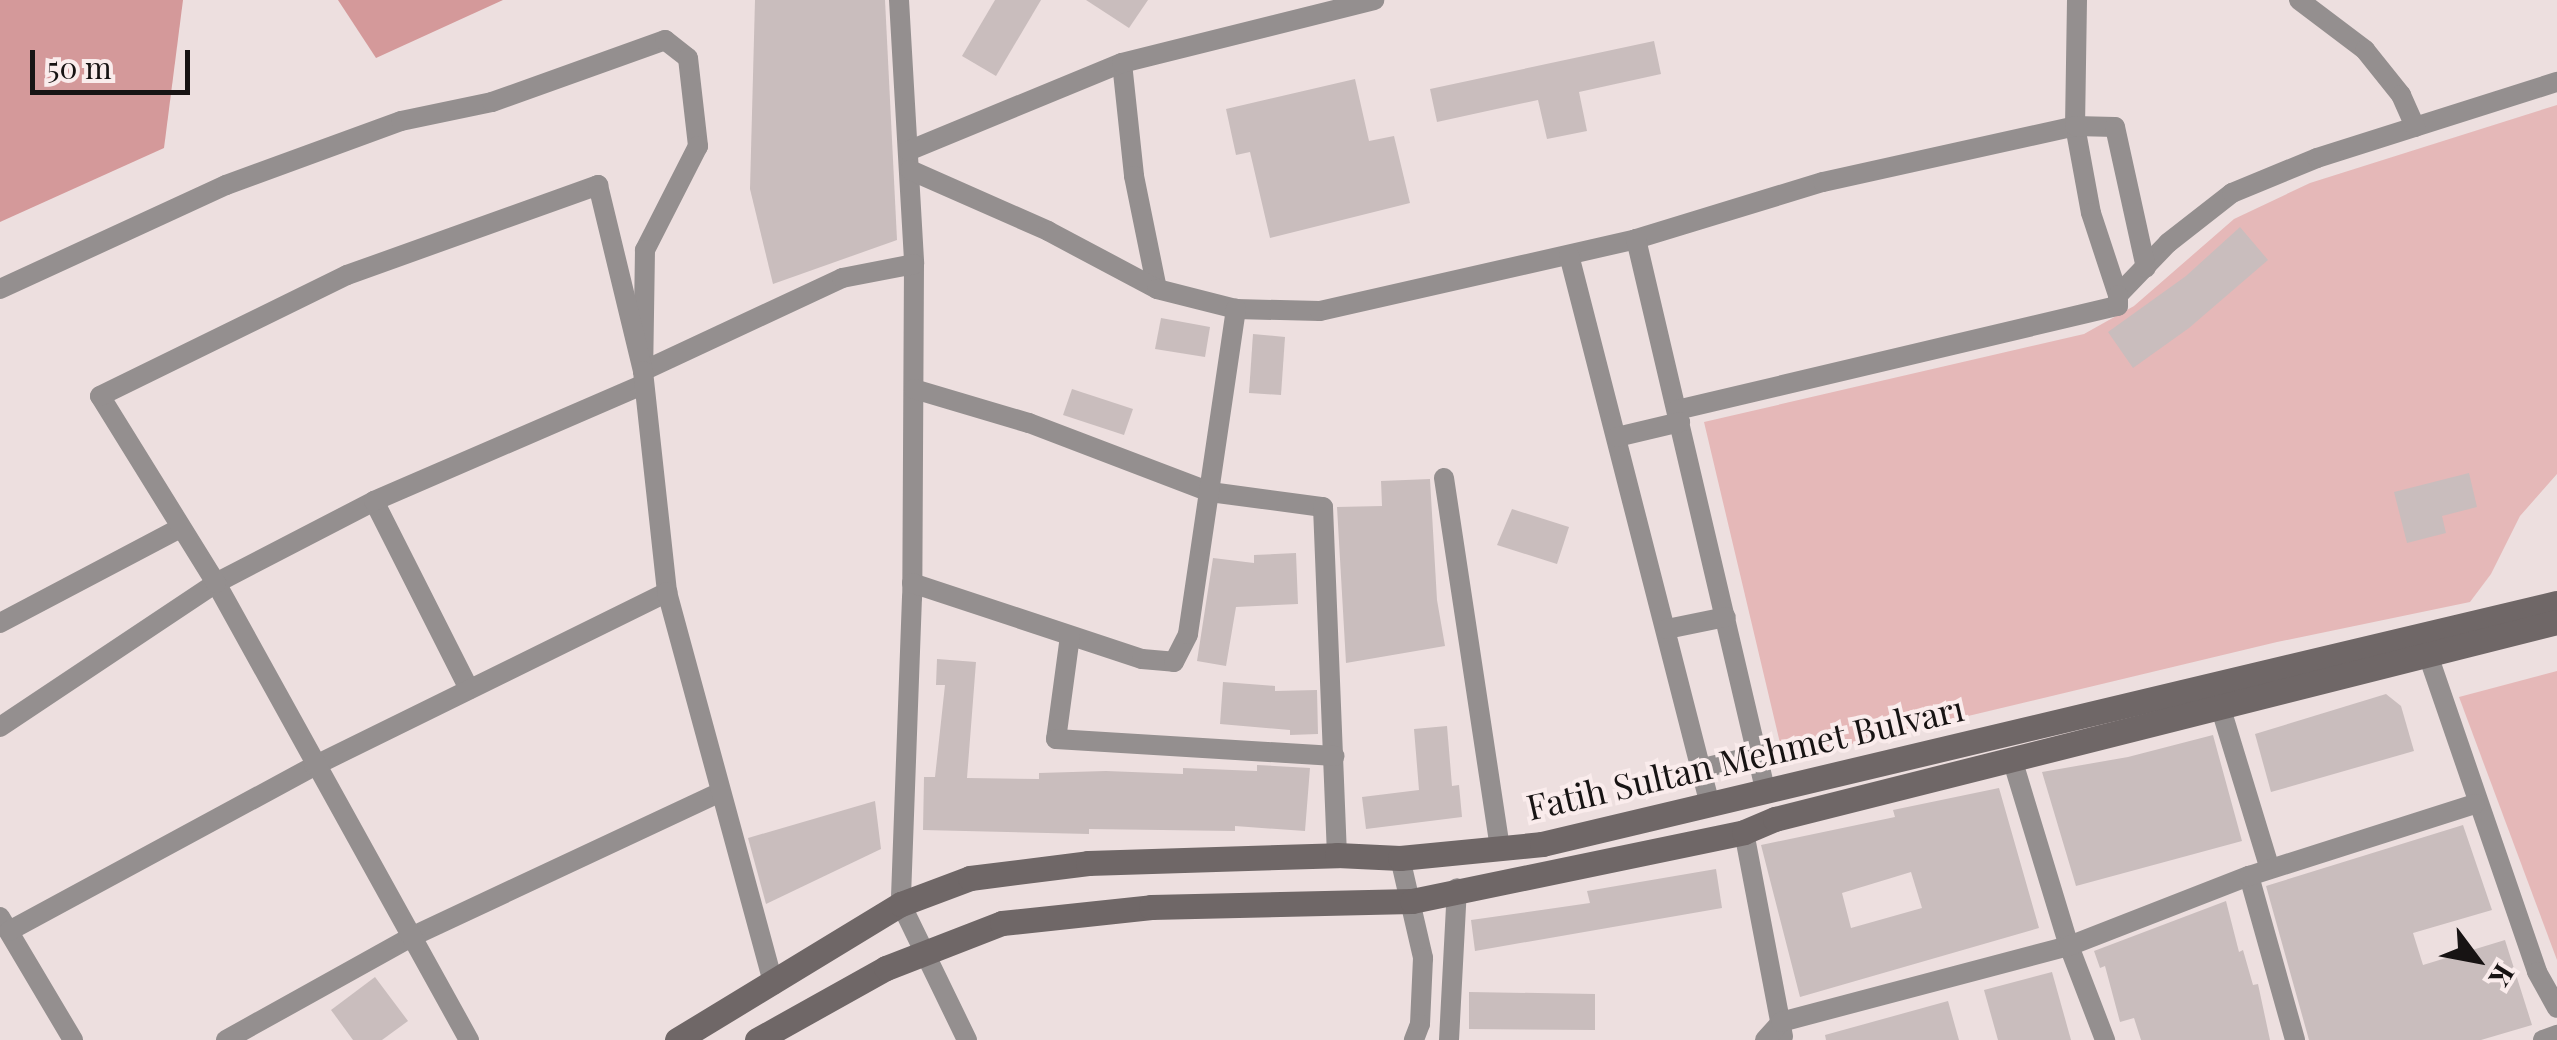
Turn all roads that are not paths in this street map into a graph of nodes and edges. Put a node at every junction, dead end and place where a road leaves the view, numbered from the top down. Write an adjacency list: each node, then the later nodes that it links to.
1 (899, 0): 9 (street)
2 (1374, 0): 5 (street)
3 (2078, 0): 7 (street)
4 (2300, 0): 8 (street)
5 (1122, 63): 9 (street); 15 (street)
6 (2557, 82): 8 (street)
7 (2074, 126): 10 (street); 13 (street); 16 (street)
8 (2416, 127): 13 (street)
9 (909, 160): 12 (street); 15 (street)
10 (1636, 240): 11 (street); 20 (street)
11 (1569, 255): 17 (street); 21 (street)
12 (914, 264): 18 (street); 19 (street)
13 (2146, 268): 16 (street)
14 (0, 288): 18 (street)
15 (1157, 289): 17 (street)
16 (2118, 295): 20 (street)
17 (1236, 308): 23 (street)
18 (643, 378): 24 (street); 25 (street); 28 (street)
19 (914, 389): 23 (street); 27 (street)
20 (1678, 416): 21 (street); 30 (street)
21 (1616, 437): 33 (street)
22 (1444, 478): 51 (street)
23 (1210, 492): 34 (street); 40 (street)
24 (374, 501): 26 (street); 36 (street)
25 (180, 528): 26 (street); 32 (street)
26 (216, 583): 38 (street); 42 (street)
27 (912, 583): 34 (street); 58 (street)
28 (667, 592): 36 (street); 45 (street)
29 (2557, 603): 44 (main road, Fatih Sultan Mehmet Bulvarı)
30 (1726, 617): 33 (street); 39 (street)
31 (2557, 622): 35 (main road, Fatih Sultan Mehmet Bulvarı)
32 (0, 623)
33 (1666, 629): 43 (street)
34 (1070, 636): 40 (street)
35 (2427, 652): 37 (main road, Fatih Sultan Mehmet Bulvarı); 46 (street)
36 (469, 690): 42 (street)
37 (2221, 709): 41 (main road, Fatih Sultan Mehmet Bulvarı); 54 (street)
38 (0, 727)
39 (1758, 754): 43 (street); 44 (street)
40 (1334, 756): 52 (street)
41 (2013, 762): 48 (main road, Fatih Sultan Mehmet Bulvarı); 61 (street)
42 (314, 766): 59 (street); 60 (street)
43 (1703, 768): 47 (street)
44 (1764, 788): 47 (main road, Fatih Sultan Mehmet Bulvarı); 48 (main road)
45 (718, 793): 60 (street); 63 (street)
46 (2476, 804): 54 (street); 64 (street)
47 (1710, 805): 50 (main road); 51 (main road, Fatih Sultan Mehmet Bulvarı)
48 (1775, 819): 49 (main road, Fatih Sultan Mehmet Bulvarı)
49 (1744, 832): 50 (main road, Fatih Sultan Mehmet Bulvarı); 65 (street)
50 (1716, 837): 56 (main road, Fatih Sultan Mehmet Bulvarı)
51 (1500, 847): 53 (main road, Fatih Sultan Mehmet Bulvarı)
52 (1337, 855): 53 (main road, Fatih Sultan Mehmet Bulvarı); 58 (main road, Fatih Sultan Mehmet Bulvarı)
53 (1400, 858): 57 (street)
54 (2270, 869): 55 (street)
55 (2249, 876): 61 (street); 77 (street)
56 (1457, 888): 57 (main road, Fatih Sultan Mehmet Bulvarı); 74 (street)
57 (1412, 900): 62 (main road, Fatih Sultan Mehmet Bulvarı); 73 (street)
58 (901, 904): 62 (street); 63 (main road, Fatih Sultan Mehmet Bulvarı)
59 (4, 924): 68 (street)
60 (411, 937): 69 (street); 70 (street)
61 (2069, 946): 65 (street); 76 (street)
62 (925, 952): 67 (main road, Fatih Sultan Mehmet Bulvarı); 72 (street)
63 (774, 985): 71 (main road, Fatih Sultan Mehmet Bulvarı)
64 (2557, 1008)
65 (1782, 1031): 75 (street)
66 (2557, 1035): 78 (street)
67 (765, 1038)
68 (73, 1040)
69 (226, 1040)
70 (469, 1040)
71 (678, 1040)
72 (966, 1040)
73 (1414, 1040)
74 (1449, 1040)
75 (1765, 1040)
76 (2105, 1040)
77 (2295, 1040)
78 (2543, 1040)

